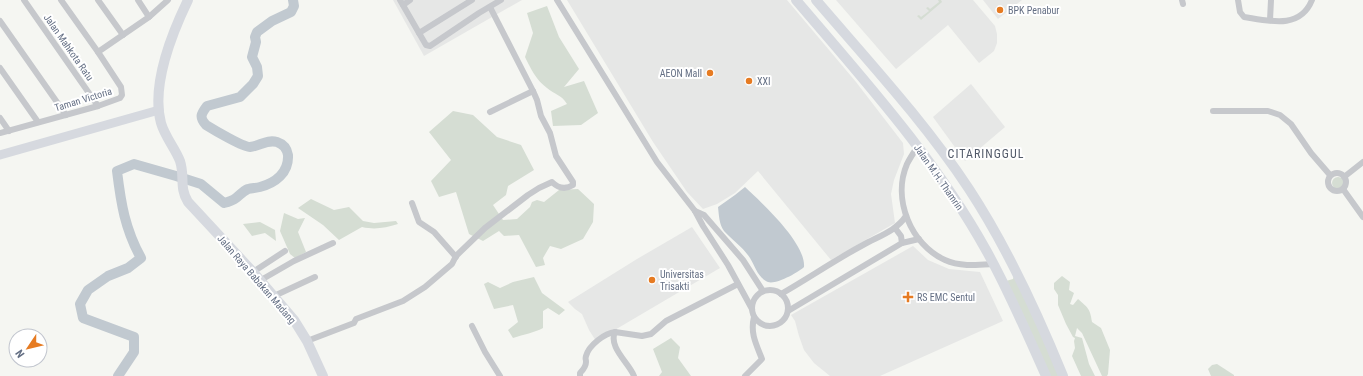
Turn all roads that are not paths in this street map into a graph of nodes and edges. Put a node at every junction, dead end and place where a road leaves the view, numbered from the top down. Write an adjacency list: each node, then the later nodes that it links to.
1 (24, 0): 27 (street, Jalan Mahkota Ratu)
2 (61, 0): 24 (street)
3 (98, 0): 23 (street)
4 (138, 0): 19 (street)
5 (168, 0): 19 (street)
6 (188, 0): 28 (main road)
7 (410, 0): 16 (street)
8 (472, 0): 18 (street); 22 (street)
9 (501, 0): 17 (street)
10 (557, 0): 43 (street)
11 (796, 0): 36 (main road, Jalan M.H. Thamrin)
12 (816, 0): 52 (main road, Jalan M.H. Thamrin)
13 (1238, 0): 20 (street)
14 (1271, 0): 20 (street)
15 (1312, 0): 20 (street)
16 (401, 2): 22 (street)
17 (490, 7): 18 (street); 26 (street)
18 (479, 13): 22 (street)
19 (150, 16): 23 (street)
20 (1270, 20)
21 (0, 21): 31 (street)
22 (419, 33)
23 (123, 35): 24 (street)
24 (98, 52): 27 (street, Taman Victoria)
25 (0, 68): 33 (street)
26 (533, 91): 30 (street); 53 (street)
27 (98, 106): 31 (street, Taman Victoria)
28 (159, 110): 37 (street); 55 (main road, Jalan Raya Babakan Madang)
29 (1213, 111): 39 (street)
30 (490, 112)
31 (66, 115): 33 (street, Taman Victoria)
32 (0, 118): 34 (street)
33 (38, 122): 34 (street, Taman Victoria)
34 (9, 131): 35 (street, Taman Victoria)
35 (0, 133)
36 (918, 146): 44 (street); 50 (main road, Jalan M.H. Thamrin)
37 (0, 155)
38 (1363, 162): 40 (street)
39 (1330, 175): 40 (street); 41 (street)
40 (1344, 176): 41 (street)
41 (1343, 189): 45 (street)
42 (412, 203): 53 (street)
43 (695, 211): 58 (street); 59 (street)
44 (906, 216): 46 (street); 47 (street)
45 (1363, 216)
46 (895, 228): 49 (street); 60 (street)
47 (919, 239): 49 (street); 54 (street)
48 (333, 243): 57 (street)
49 (902, 243): 63 (street)
50 (986, 250): 52 (main road); 54 (main road, Jalan M.H. Thamrin)
51 (285, 251): 55 (street)
52 (1007, 255): 74 (main road, Jalan M.H. Thamrin)
53 (456, 257): 67 (street)
54 (994, 264): 73 (main road, Jalan M.H. Thamrin)
55 (254, 272): 57 (main road, Jalan Raya Babakan Madang)
56 (315, 277): 61 (street)
57 (261, 280): 61 (main road, Jalan Raya Babakan Madang)
58 (738, 284): 62 (street); 66 (street)
59 (763, 291): 60 (street); 62 (street)
60 (781, 294): 63 (street)
61 (274, 296): 67 (main road, Jalan Raya Babakan Madang)
62 (752, 309): 64 (street)
63 (788, 311): 64 (street)
64 (754, 317): 72 (street)
65 (472, 326): 69 (street)
66 (615, 332): 70 (street); 71 (street)
67 (307, 341): 68 (main road, Jalan Raya Babakan Madang)
68 (323, 376)
69 (500, 376)
70 (580, 376)
71 (634, 376)
72 (745, 376)
73 (1046, 376)
74 (1063, 376)

